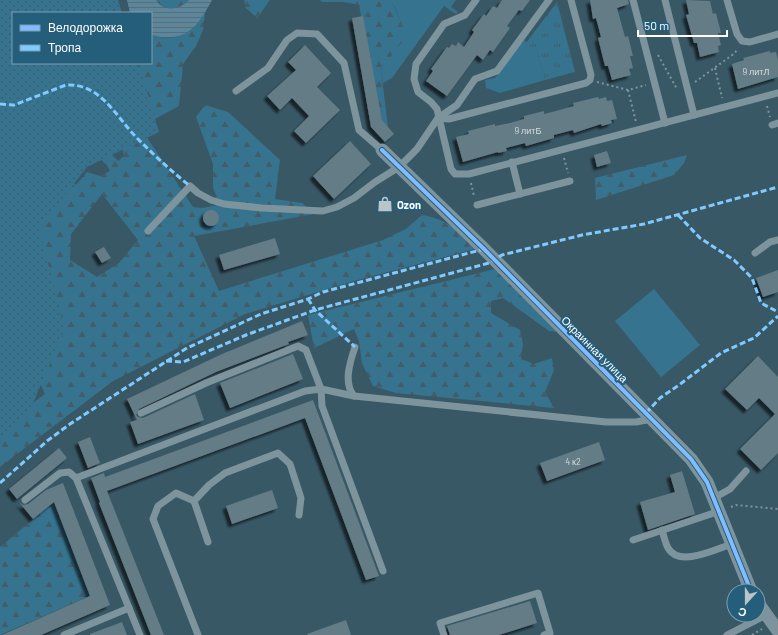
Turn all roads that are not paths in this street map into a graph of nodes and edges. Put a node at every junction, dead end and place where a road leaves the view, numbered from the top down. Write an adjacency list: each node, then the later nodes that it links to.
1 (476, 0): 11 (lane)
2 (549, 0): 11 (lane)
3 (571, 0): 11 (lane)
4 (633, 0): 12 (lane)
5 (665, 0): 10 (lane)
6 (727, 0): 7 (lane)
7 (778, 34)
8 (236, 91): 13 (lane)
9 (778, 93): 10 (lane)
10 (694, 115): 12 (lane)
11 (438, 118): 14 (lane); 15 (lane)
12 (665, 122): 14 (lane)
13 (382, 150): 15 (street, Окраинная улица)
14 (512, 162): 17 (lane)
15 (400, 167): 19 (lane); 26 (street, Окраинная улица)
16 (570, 181): 17 (lane)
17 (520, 194): 18 (lane)
18 (477, 205)
19 (148, 231)
20 (778, 240): 21 (lane)
21 (755, 253)
22 (355, 347): 24 (lane)
23 (321, 389): 24 (lane); 25 (lane); 28 (lane); 38 (lane)
24 (354, 396): 26 (lane)
25 (141, 413)
26 (652, 419): 29 (street, Окраинная улица)
27 (746, 471): 29 (lane)
28 (76, 478): 30 (lane); 40 (lane)
29 (714, 498): 32 (street, Окраинная улица)
30 (25, 500)
31 (194, 501): 33 (lane); 36 (lane); 46 (lane)
32 (720, 511): 34 (lane); 37 (street, Окраинная улица)
33 (299, 516)
34 (662, 530): 35 (lane); 37 (lane)
35 (633, 540)
36 (208, 542)
37 (732, 544): 39 (street, Окраинная улица)
38 (383, 571)
39 (748, 583)
40 (129, 608): 44 (lane); 45 (lane)
41 (766, 615): 43 (street)
42 (750, 623): 49 (lane)
43 (778, 632)
44 (64, 635)
45 (140, 635)
46 (198, 635)
47 (444, 635): 48 (lane)
48 (544, 635)
49 (727, 635)

